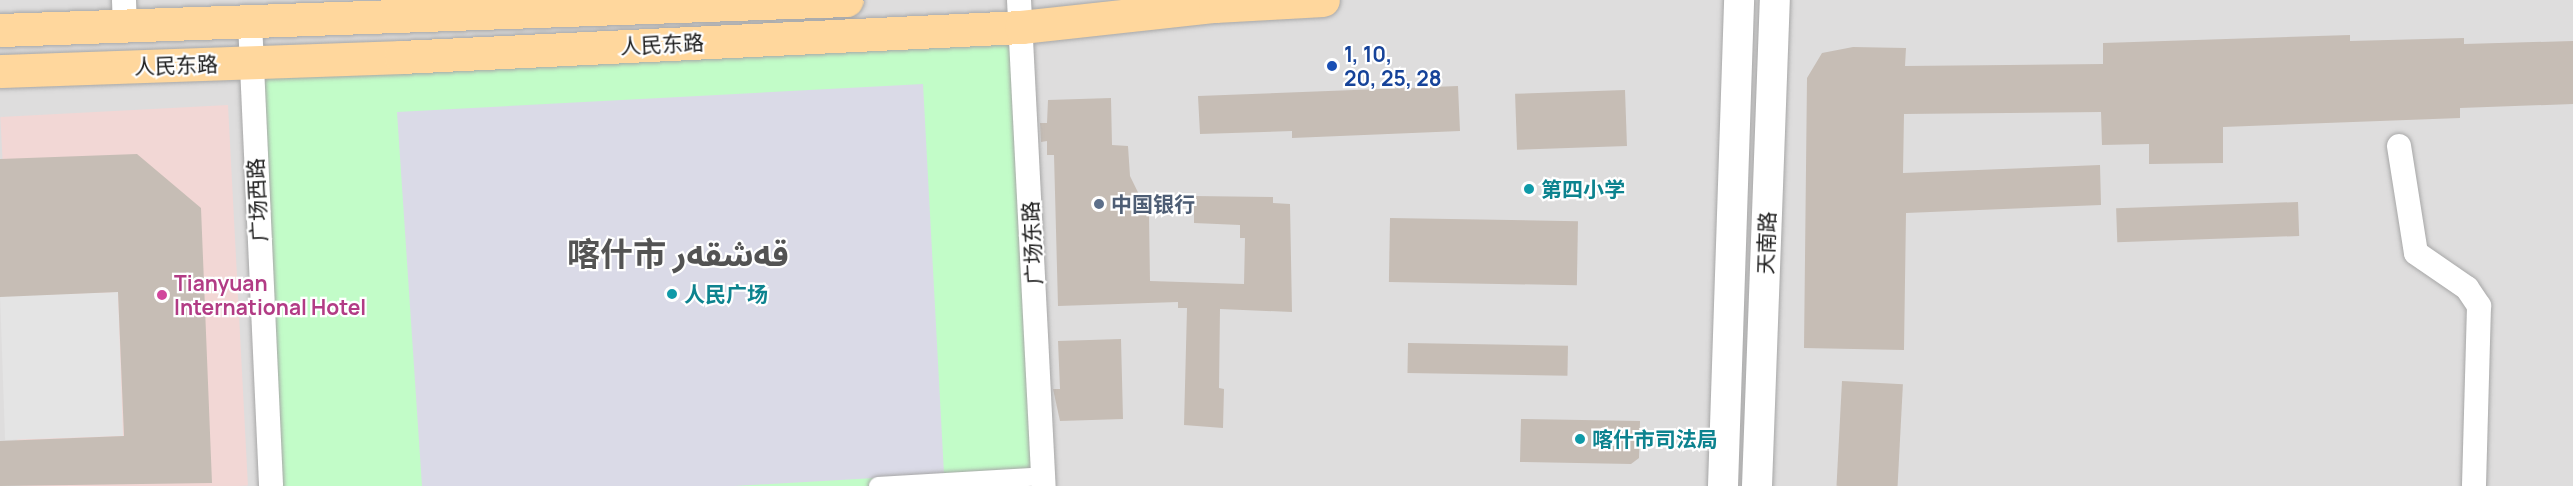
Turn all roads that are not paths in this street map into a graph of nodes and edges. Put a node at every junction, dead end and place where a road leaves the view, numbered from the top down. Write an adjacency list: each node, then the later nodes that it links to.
1 (846, 0): 8 (main road, 人民东路)
2 (1323, 0): 5 (main road, 人民东路)
3 (1739, 0): 16 (street, 天南路)
4 (1775, 0): 17 (street, 天南路)
5 (1206, 3): 7 (main road, 人民东路)
6 (124, 13): 8 (main road, 人民东路); 9 (main road, 人民东路)
7 (1020, 13): 10 (main road, 人民东路); 13 (street, 广场东路)
8 (250, 22): 10 (street, 广场西路)
9 (0, 30)
10 (251, 62): 11 (main road, 人民东路); 14 (street, 广场西路)
11 (0, 71)
12 (2399, 146): 18 (street)
13 (1044, 481): 15 (street)
14 (271, 486)
15 (878, 486)
16 (1723, 486)
17 (1757, 486)
18 (2474, 486)

